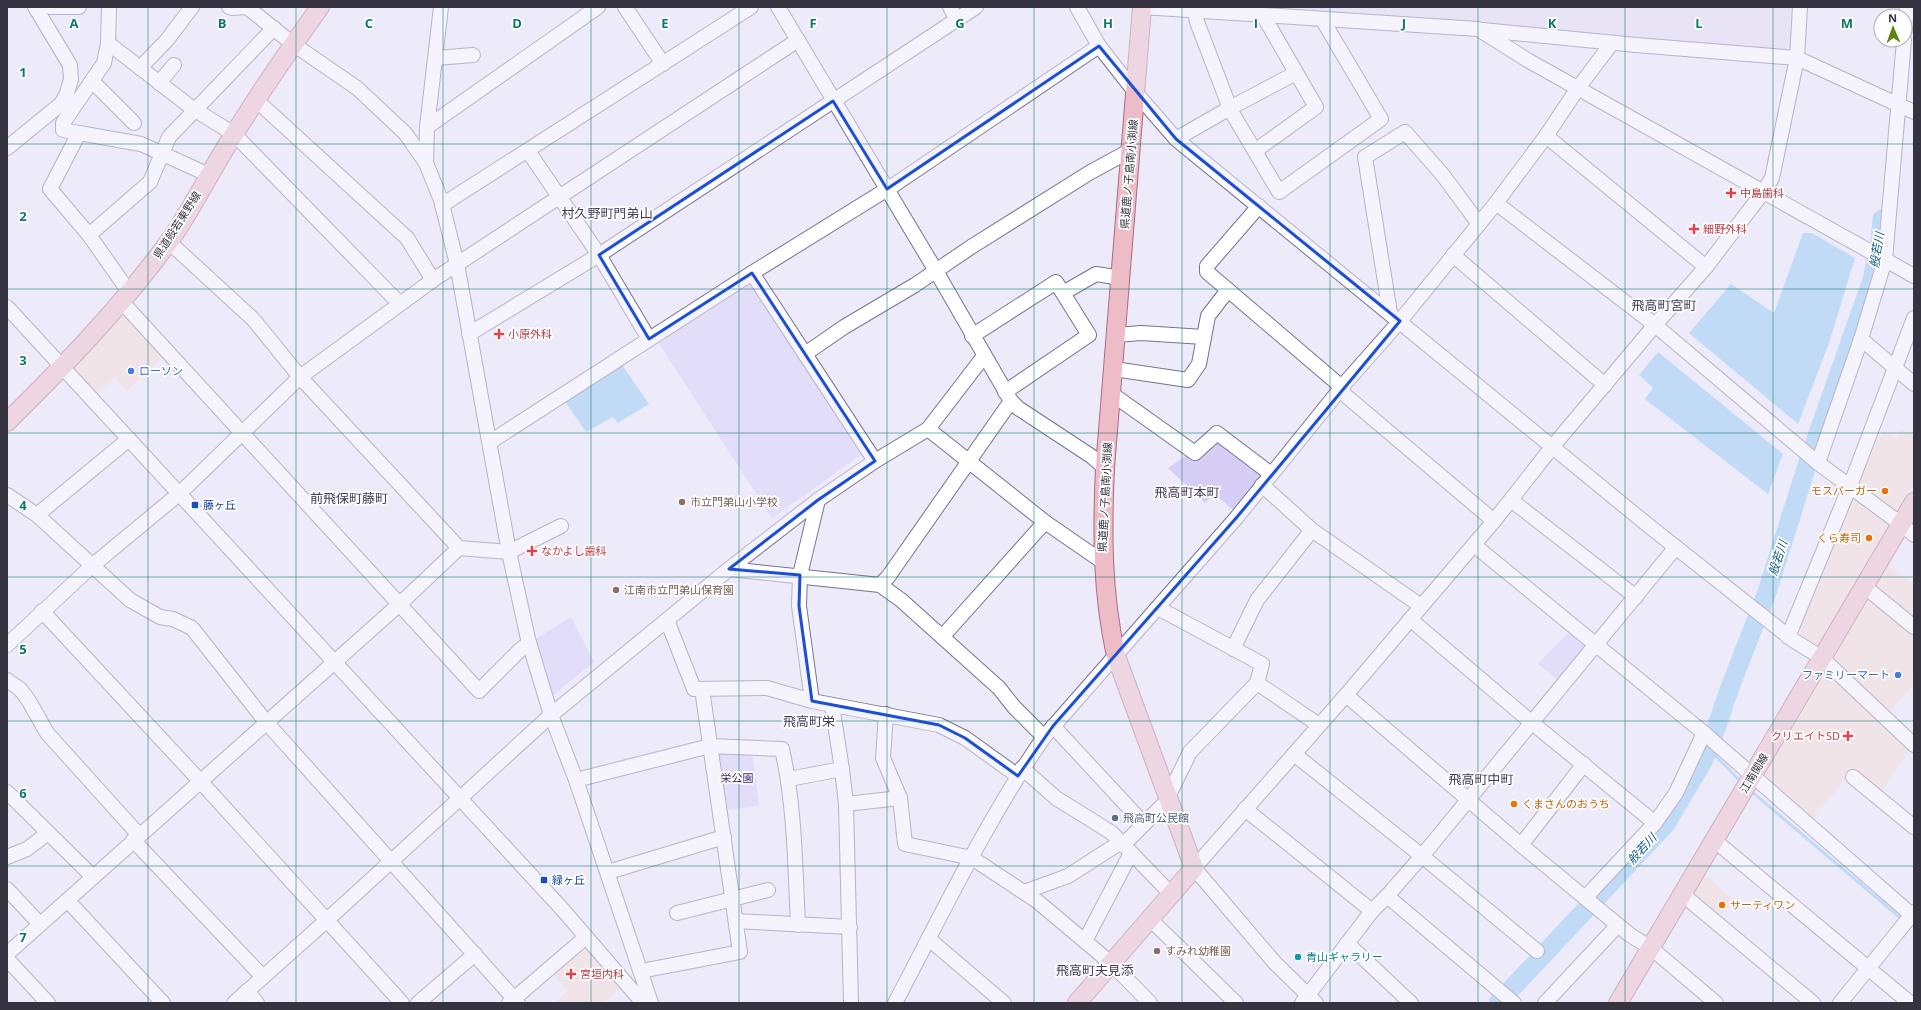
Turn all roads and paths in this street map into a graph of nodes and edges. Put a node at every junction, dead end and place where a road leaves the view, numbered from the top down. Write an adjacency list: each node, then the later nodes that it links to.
1 (35, 7): 56 (street)
2 (50, 7): 3 (street)
3 (79, 7)
4 (109, 7): 27 (street)
5 (192, 7): 38 (street)
6 (229, 7): 7 (street)
7 (248, 7): 23 (street)
8 (320, 7): 29 (main road, 県道般若東野線)
9 (441, 7): 34 (street)
10 (598, 7): 51 (street)
11 (624, 7): 36 (street)
12 (750, 7): 36 (street)
13 (778, 7): 26 (street)
14 (950, 7): 22 (street)
15 (976, 7): 22 (street)
16 (1076, 7): 31 (street)
17 (1142, 7): 19 (street); 43 (main road, 県道鹿ノ子島南小渕線)
18 (1800, 7): 35 (street)
19 (1195, 11): 20 (street); 47 (street)
20 (1263, 15): 21 (street); 39 (street)
21 (1322, 19): 24 (street); 59 (street)
22 (957, 20): 45 (street)
23 (274, 28): 29 (street); 48 (street)
24 (1478, 29): 25 (street); 30 (street)
25 (1517, 33): 28 (street); 30 (street)
26 (798, 40): 45 (street); 65 (street)
27 (108, 43): 38 (street); 40 (street)
28 (1612, 43): 35 (street); 42 (street)
29 (293, 44): 44 (main road, 県道般若東野線); 61 (street)
30 (1503, 45): 42 (street)
31 (1099, 46): 43 (street); 63 (street)
32 (1903, 48): 46 (street)
33 (474, 55): 34 (street)
34 (436, 58): 51 (street)
35 (1797, 58): 46 (street); 64 (street)
36 (663, 64): 58 (street)
37 (174, 65): 41 (street)
38 (140, 68): 41 (street)
39 (1296, 73): 47 (street); 59 (street)
40 (92, 81): 50 (street); 52 (street)
41 (159, 82): 48 (street)
42 (1578, 88): 54 (street); 64 (street)
43 (1136, 93): 55 (street); 57 (main road, 県道鹿ノ子島南小渕線)
44 (256, 100): 53 (main road, 県道般若東野線); 81 (street)
45 (833, 101): 63 (street); 72 (street)
46 (1898, 105): 49 (street); 74 (street)
47 (1230, 108): 55 (street); 59 (street)
48 (194, 109): 53 (street); 60 (street)
49 (1914, 112)
50 (134, 123)
51 (427, 127): 61 (street)
52 (79, 133): 60 (street); 70 (street)
53 (234, 134): 62 (main road, 県道般若東野線); 85 (street)
54 (1546, 136): 66 (street); 76 (street)
55 (1176, 139): 68 (street)
56 (7, 148)
57 (1131, 150): 77 (street); 80 (main road, 県道鹿ノ子島南小渕線)
58 (528, 151): 65 (street); 67 (street)
59 (1254, 151)
60 (161, 153): 62 (street); 70 (street)
61 (426, 163): 67 (street)
62 (209, 175): 71 (main road, 県道般若東野線)
63 (887, 189): 77 (street); 78 (street)
64 (1764, 191): 74 (street); 76 (street)
65 (559, 197): 72 (street); 75 (street)
66 (1496, 203): 69 (street); 89 (street)
67 (442, 206): 75 (street)
68 (1259, 206): 82 (street); 87 (street)
69 (1479, 224): 73 (street); 87 (street)
70 (89, 235): 84 (street)
71 (169, 242): 84 (main road, 県道般若東野線); 101 (street)
72 (599, 255): 90 (street); 94 (street)
73 (1453, 255): 87 (street); 103 (street)
74 (1885, 260): 79 (street); 95 (street)
75 (457, 264): 81 (street); 90 (street)
76 (1706, 267): 89 (street)
77 (936, 271): 92 (street); 96 (street)
78 (752, 273): 94 (street); 96 (street)
79 (1914, 276)
80 (1121, 278): 83 (street); 91 (main road, 県道鹿ノ子島南小渕線)
81 (433, 280): 85 (street)
82 (1228, 290): 93 (street); 104 (street)
83 (1063, 293): 92 (street); 106 (street)
84 (125, 296): 98 (main road, 県道般若東野線); 109 (street)
85 (400, 303): 101 (street)
86 (7, 307): 98 (street)
87 (1395, 317): 104 (street); 112 (street)
88 (1914, 318): 100 (street)
89 (1655, 324): 103 (street); 115 (street)
90 (469, 334): 111 (street)
91 (1116, 335): 93 (street); 99 (main road, 県道鹿ノ子島南小渕線)
92 (972, 336): 97 (street)
93 (1204, 337): 99 (street)
94 (649, 339): 111 (street)
95 (1861, 339): 100 (street); 115 (street)
96 (805, 354): 114 (street)
97 (984, 356): 106 (street); 108 (street)
98 (62, 366): 107 (main road, 県道般若東野線); 110 (street)
99 (1114, 369): 105 (main road, 県道鹿ノ子島南小渕線)
100 (1896, 369): 102 (street); 119 (street)
101 (300, 377): 109 (street); 133 (street)
102 (1914, 384)
103 (1605, 385): 112 (street)
104 (1341, 388): 117 (street); 126 (street)
105 (1112, 394): 116 (main road, 県道鹿ノ子島南小渕線); 117 (street)
106 (1008, 396): 113 (street); 116 (street)
107 (7, 421)
108 (928, 429): 113 (street); 114 (street)
109 (243, 433): 120 (street); 142 (street)
110 (129, 439): 120 (street); 125 (street)
111 (490, 442): 134 (street)
112 (1553, 446): 123 (street); 132 (street)
113 (968, 460): 127 (street); 139 (street)
114 (875, 462): 122 (street)
115 (1818, 463): 119 (street)
116 (1105, 468): 135 (main road, 県道鹿ノ子島南小渕線)
117 (1271, 474): 118 (street)
118 (1262, 485): 130 (street); 144 (street)
119 (1850, 486): 129 (street); 150 (street)
120 (180, 494): 136 (street); 157 (street)
121 (7, 495): 125 (street)
122 (818, 500): 137 (street); 138 (street)
123 (1511, 500): 126 (street); 141 (street)
124 (1914, 502): 129 (main road, 江南関線)
125 (37, 515): 136 (street)
126 (1494, 520): 131 (street)
127 (1045, 522): 135 (street); 149 (street)
128 (561, 526): 134 (street)
129 (1908, 529): 140 (main road, 江南関線)
130 (1312, 530): 143 (street); 154 (street)
131 (1474, 545): 143 (street); 153 (street)
132 (1676, 547): 141 (street); 150 (street)
133 (459, 548): 134 (street); 142 (street)
134 (509, 552): 151 (street)
135 (1103, 562): 155 (main road, 県道鹿ノ子島南小渕線)
136 (93, 565): 145 (street); 166 (street)
137 (729, 568): 138 (street); 147 (street)
138 (800, 575): 139 (street); 162 (street)
139 (880, 585): 149 (street)
140 (1864, 586): 148 (street); 156 (main road, 江南関線)
141 (1636, 597): 153 (street)
142 (398, 605): 151 (street); 157 (street)
143 (1421, 606): 146 (street)
144 (1158, 608): 154 (street); 155 (street)
145 (42, 611): 152 (street); 182 (street)
146 (1410, 619): 161 (street); 167 (street)
147 (667, 620): 160 (street); 165 (street)
148 (1914, 627)
149 (942, 637): 171 (street)
150 (1788, 637): 156 (street)
151 (529, 643): 165 (street)
152 (7, 645)
153 (1596, 645): 167 (street); 170 (street)
154 (1233, 649): 159 (street)
155 (1116, 656): 169 (street); 186 (main road, 県道鹿ノ子島南小渕線)
156 (1822, 658): 172 (street); 178 (main road, 江南関線)
157 (334, 662): 166 (street); 184 (street)
158 (7, 680): 194 (street)
159 (1257, 683): 168 (street); 186 (street)
160 (702, 689): 162 (street); 173 (street)
161 (1346, 695): 168 (street); 187 (street)
162 (812, 701): 163 (street)
163 (832, 705): 164 (street); 176 (street)
164 (886, 714): 177 (street); 185 (street)
165 (552, 715): 181 (street); 184 (street)
166 (266, 722): 182 (street); 202 (street)
167 (1531, 722): 175 (street); 187 (street)
168 (1319, 725): 174 (street)
169 (1053, 726): 171 (street); 191 (street)
170 (1704, 733): 178 (street); 190 (street)
171 (1044, 737): 177 (street)
172 (1914, 744)
173 (710, 746): 180 (street); 181 (street); 195 (street)
174 (1294, 754): 189 (street); 199 (street)
175 (1584, 764): 190 (street); 197 (street)
176 (842, 770): 180 (street); 188 (street)
177 (1020, 772): 198 (street); 201 (street)
178 (1752, 775): 196 (main road, 江南関線); 217 (street)
179 (1853, 777): 192 (street)
180 (789, 779): 222 (street)
181 (576, 780): 204 (street)
182 (201, 782): 194 (street); 219 (street)
183 (7, 792): 193 (street)
184 (460, 798): 202 (street); 225 (street)
185 (900, 798): 188 (street); 201 (street)
186 (1167, 799): 191 (street); 203 (main road, 県道鹿ノ子島南小渕線)
187 (1468, 799): 197 (street); 199 (street)
188 (846, 804): 224 (street)
189 (1245, 809): 203 (street); 215 (street)
190 (1655, 823): 213 (street)
191 (1144, 824): 198 (street)
192 (1914, 827)
193 (48, 833): 200 (street); 205 (street)
194 (136, 838): 205 (street); 237 (street)
195 (724, 838): 204 (street); 212 (street)
196 (1714, 840): 210 (main road, 江南関線); 235 (street)
197 (1521, 845): 213 (street)
198 (1125, 847): 208 (street); 209 (street); 227 (street)
199 (1422, 856): 211 (street); 230 (street)
200 (7, 858)
201 (972, 858): 208 (street); 226 (street)
202 (391, 861): 219 (street); 232 (street)
203 (1194, 868): 209 (main road); 239 (street)
204 (608, 872): 236 (street)
205 (92, 876): 214 (street)
206 (7, 889): 221 (street)
207 (768, 890): 212 (street)
208 (1024, 892): 227 (street)
209 (1171, 894): 218 (main road)
210 (1682, 894): 229 (main road, 江南関線); 260 (street)
211 (1387, 896): 215 (street); 256 (street)
212 (733, 898): 216 (street); 220 (street)
213 (1585, 898): 223 (street)
214 (68, 901): 221 (street); 242 (street)
215 (1372, 911): 228 (street)
216 (677, 913)
217 (1913, 914): 235 (street)
218 (1150, 919): 234 (main road); 254 (street)
219 (327, 920): 237 (street); 245 (street)
220 (736, 922): 222 (street); 236 (street)
221 (40, 923): 231 (street)
222 (798, 925): 224 (street)
223 (1618, 925): 229 (street); 257 (street)
224 (850, 928): 249 (street)
225 (586, 937): 240 (street); 247 (street)
226 (929, 939): 250 (street); 251 (street)
227 (1085, 941): 234 (street)
228 (1348, 943): 239 (street); 255 (street)
229 (1651, 948): 258 (main road, 江南関線); 259 (street)
230 (1537, 951)
231 (7, 954)
232 (475, 954): 240 (street); 246 (street)
233 (7, 959): 241 (street)
234 (1112, 964): 252 (main road); 253 (street)
235 (1868, 968): 261 (street); 262 (street)
236 (641, 971): 248 (street)
237 (263, 977): 238 (street)
238 (247, 991): 243 (street); 244 (street)
239 (1309, 1000)
240 (514, 1002)
241 (48, 1003)
242 (163, 1003)
243 (234, 1003)
244 (257, 1003)
245 (402, 1003)
246 (418, 1003)
247 (643, 1003)
248 (651, 1003)
249 (851, 1003)
250 (895, 1003)
251 (1004, 1003)
252 (1077, 1003)
253 (1150, 1003)
254 (1236, 1003)
255 (1412, 1003)
256 (1514, 1003)
257 (1545, 1003)
258 (1618, 1003)
259 (1716, 1003)
260 (1813, 1003)
261 (1840, 1003)
262 (1910, 1003)

